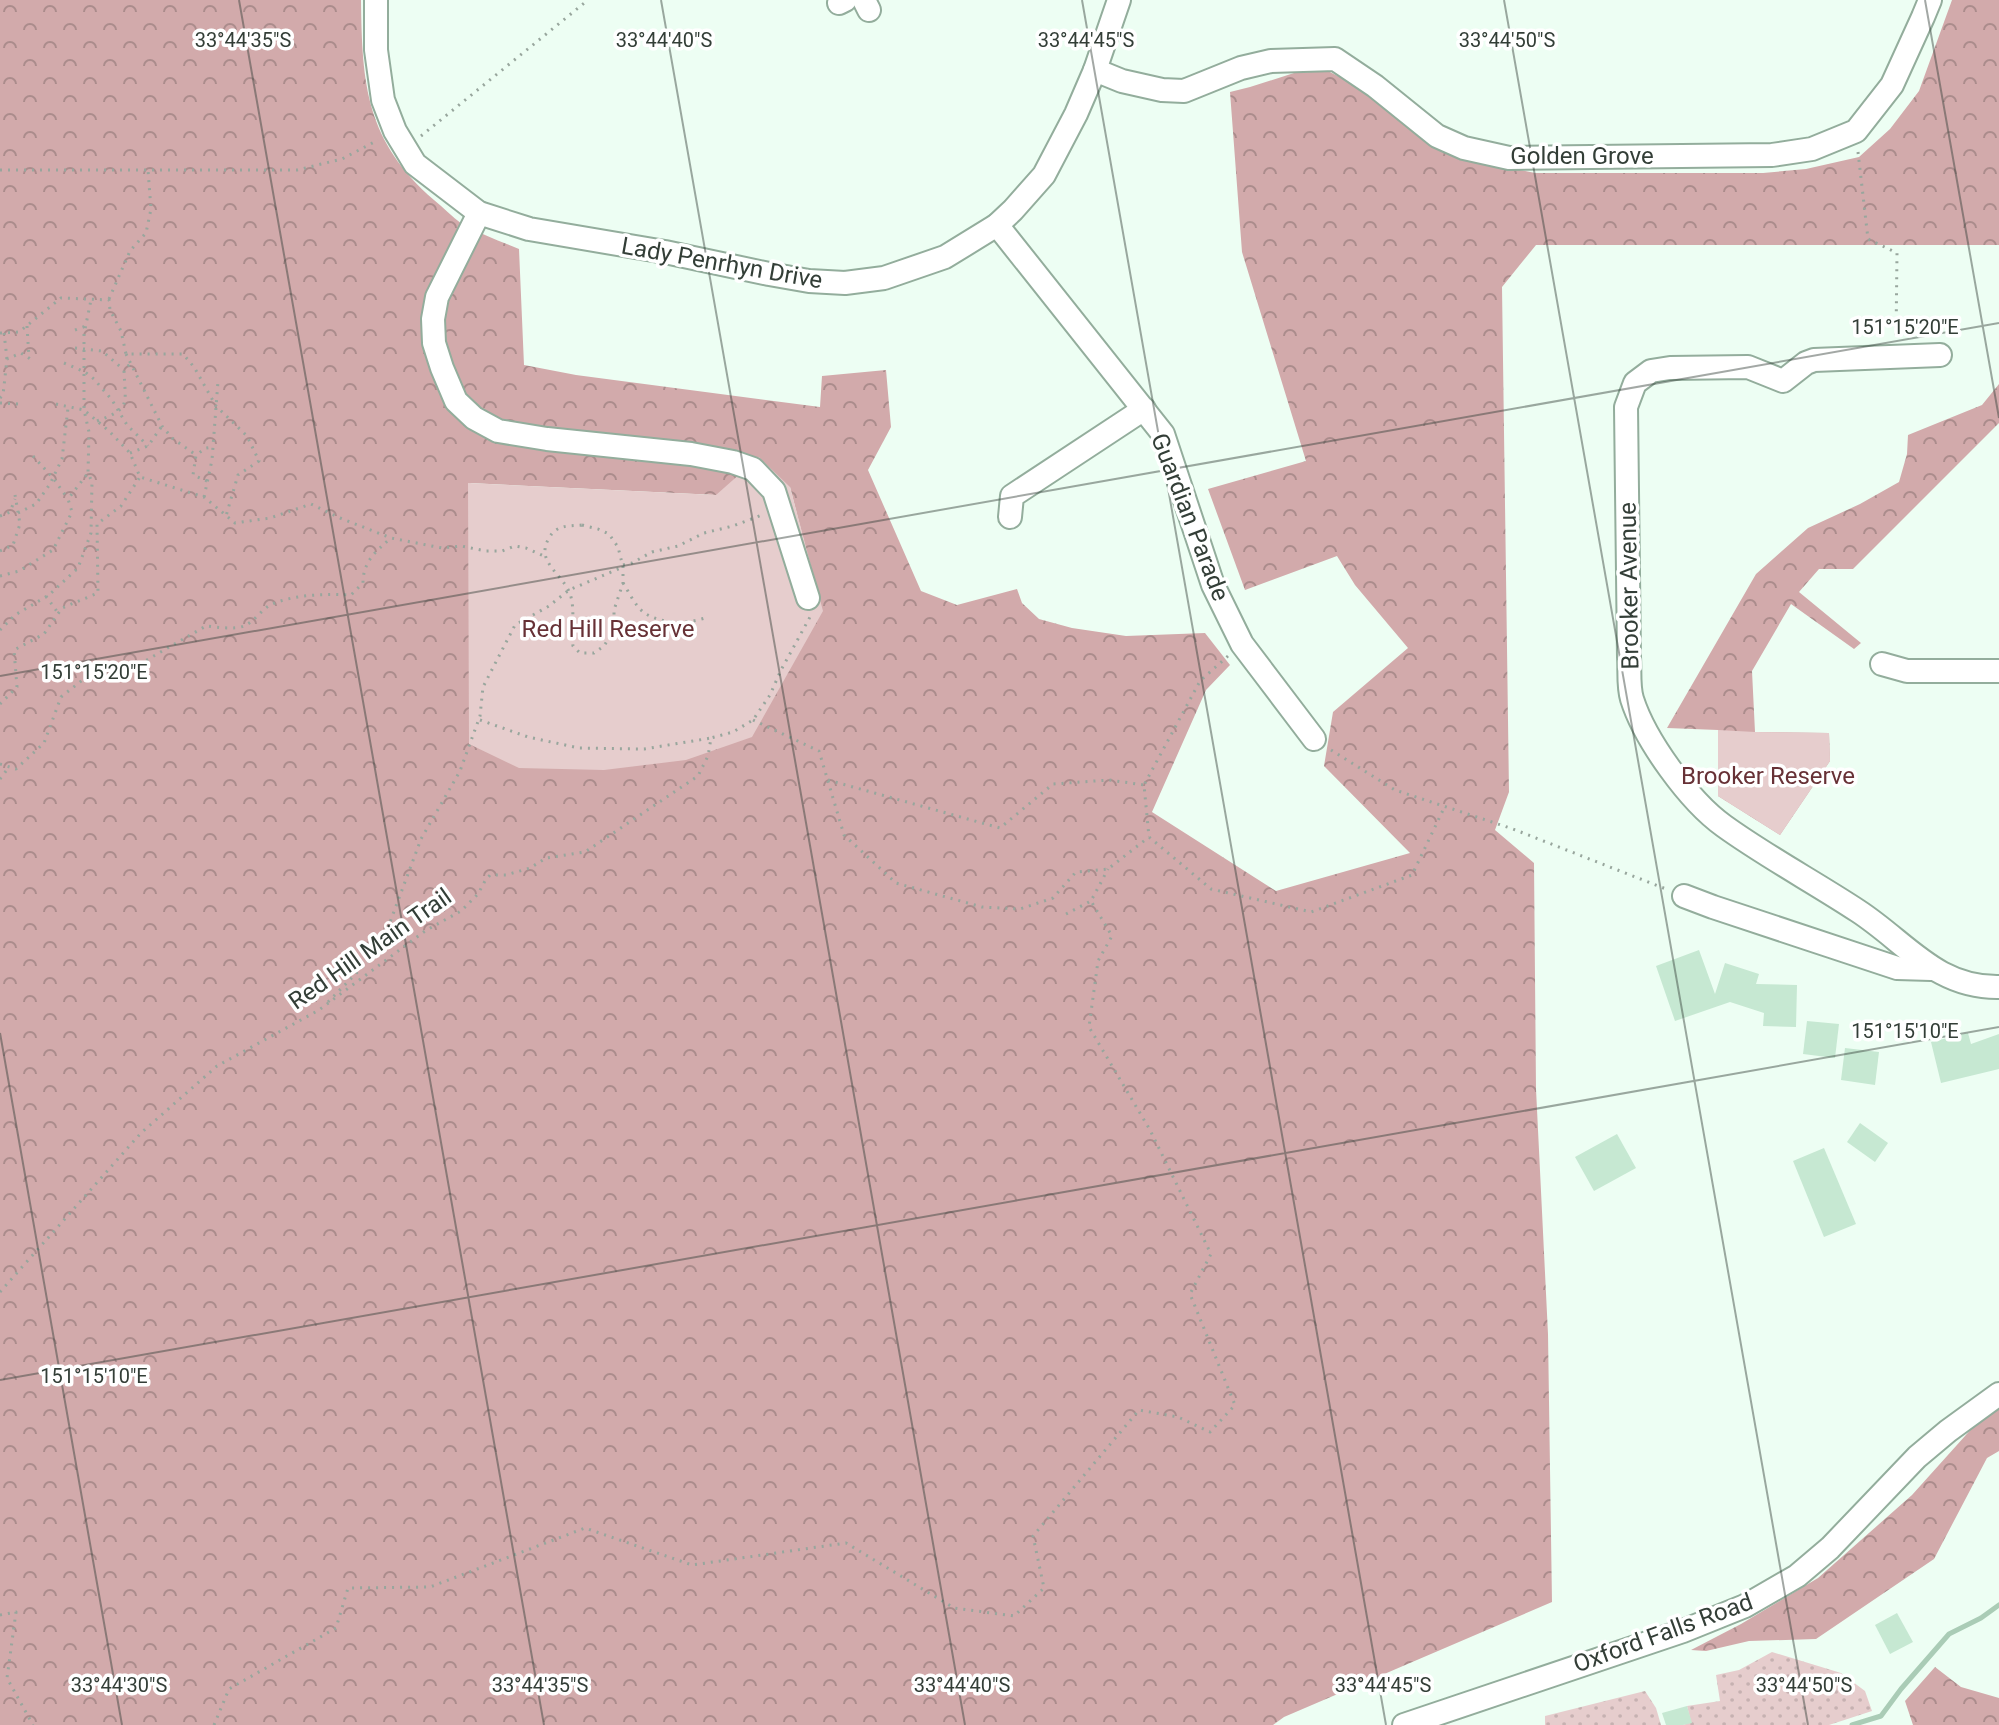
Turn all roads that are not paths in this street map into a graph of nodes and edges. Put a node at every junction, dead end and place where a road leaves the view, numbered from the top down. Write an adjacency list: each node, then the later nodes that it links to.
1 (376, 0): 5 (street, Lady Penrhyn Drive)
2 (1119, 0): 4 (street, Lady Penrhyn Drive)
3 (1930, 0): 4 (street, Golden Grove)
4 (1095, 70): 6 (street, Lady Penrhyn Drive)
5 (479, 213): 6 (street, Lady Penrhyn Drive); 10 (street)
6 (997, 225): 8 (street, Guardian Parade)
7 (1940, 355): 15 (street, Brooker Avenue)
8 (1144, 409): 9 (street); 13 (street, Guardian Parade)
9 (1005, 501)
10 (808, 598)
11 (1882, 664): 12 (street)
12 (1999, 671)
13 (1314, 739)
14 (1684, 896): 15 (street, Brooker Avenue)
15 (1931, 969): 16 (street, Brooker Avenue)
16 (1999, 987)
17 (1999, 1394): 18 (street, Oxford Falls Road)
18 (1404, 1725)

